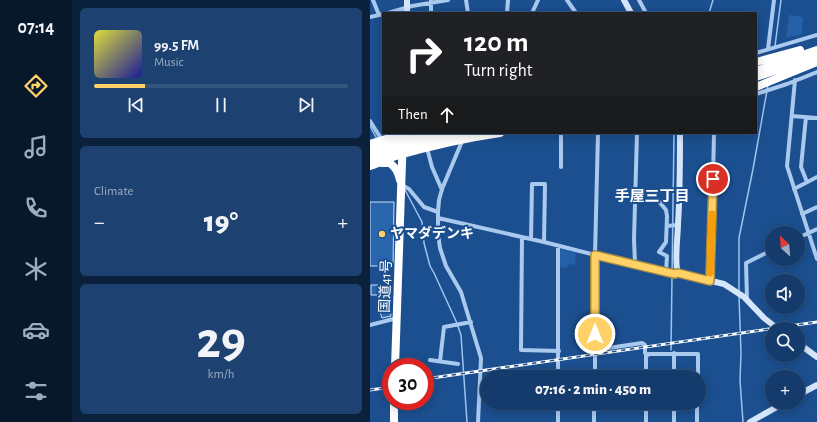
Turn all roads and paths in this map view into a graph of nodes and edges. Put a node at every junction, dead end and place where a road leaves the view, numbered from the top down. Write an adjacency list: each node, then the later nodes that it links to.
1 (373, 0): 20 (street)
2 (407, 0): 12 (main road)
3 (448, 0): 11 (street)
4 (466, 0): 14 (street)
5 (508, 0): 15 (street)
6 (538, 0): 16 (street)
7 (567, 0): 17 (street)
8 (624, 0): 18 (main road)
9 (639, 0): 19 (street)
10 (774, 0): 24 (street)
11 (431, 2): 12 (street)
12 (407, 10): 13 (street)
13 (394, 12)
14 (468, 12)
15 (507, 12)
16 (532, 12)
17 (575, 12)
18 (630, 12)
19 (645, 12)
20 (381, 15): 21 (street)
21 (370, 17)
22 (817, 34): 24 (street)
23 (817, 45): 28 (highway)
24 (768, 49): 26 (street)
25 (817, 50): 30 (highway)
26 (757, 53)
27 (817, 56): 32 (highway)
28 (757, 62)
29 (817, 62): 34 (highway)
30 (757, 71)
31 (817, 72): 33 (street)
32 (757, 77)
33 (795, 80): 35 (street); 36 (street)
34 (759, 86)
35 (757, 94)
36 (792, 116): 37 (street); 61 (street)
37 (806, 117): 38 (street); 59 (street)
38 (817, 118)
39 (370, 121): 50 (street)
40 (401, 134): 50 (highway)
41 (404, 134): 54 (highway, 国道41号)
42 (428, 134): 53 (highway, bridge)
43 (488, 134): 49 (highway)
44 (561, 134): 57 (street)
45 (598, 134): 78 (street)
46 (637, 134): 80 (street)
47 (680, 134): 68 (main road)
48 (714, 134): 83 (street)
49 (463, 136): 52 (highway); 55 (highway, bridge); 62 (street)
50 (382, 140): 51 (highway)
51 (370, 144)
52 (427, 148): 54 (highway); 62 (street)
53 (370, 152)
54 (403, 154): 56 (highway); 60 (highway, 国道41号)
55 (370, 158)
56 (374, 165): 60 (highway)
57 (560, 167)
58 (817, 177): 59 (street)
59 (807, 182): 61 (street)
60 (402, 187): 65 (street); 85 (highway, 国道41号)
61 (794, 189): 66 (street)
62 (442, 191): 65 (street)
63 (657, 199): 69 (street)
64 (817, 207): 66 (street)
65 (438, 212): 67 (street)
66 (802, 214): 71 (street)
67 (438, 218): 73 (street); 86 (street)
68 (677, 225): 69 (street); 82 (main road)
69 (668, 226): 81 (street)
70 (817, 229): 71 (street)
71 (808, 233): 72 (street); 79 (street)
72 (805, 234)
73 (522, 237): 74 (street); 91 (street)
74 (531, 239): 75 (street); 75 (street)
75 (544, 242): 76 (street)
76 (558, 246): 78 (street); 91 (street)
77 (765, 254): 84 (street)
78 (595, 255): 80 (street); 90 (street)
79 (817, 259)
80 (635, 264): 81 (street)
81 (666, 272): 82 (street)
82 (678, 273): 83 (main road)
83 (710, 281): 84 (main road)
84 (746, 298): 87 (main road)
85 (398, 318): 88 (street); 95 (highway, 国道41号)
86 (471, 322): 97 (street); 114 (street)
87 (769, 322)
88 (370, 325)
89 (805, 348): 94 (main road)
90 (595, 350): 93 (street); 100 (street)
91 (559, 351): 99 (street)
92 (674, 353): 93 (street); 102 (street); 103 (street)
93 (647, 355): 101 (street)
94 (817, 356)
95 (396, 358)
96 (434, 360): 97 (street)
97 (440, 361): 98 (street)
98 (458, 364)
99 (558, 370)
100 (595, 370)
101 (646, 370)
102 (674, 370)
103 (698, 370)
104 (817, 384): 105 (main road)
105 (805, 391)
106 (394, 410): 113 (highway)
107 (558, 410): 115 (street)
108 (594, 410): 116 (street)
109 (646, 410): 117 (street)
110 (674, 410): 118 (street)
111 (697, 410): 119 (street)
112 (771, 410): 120 (main road)
113 (394, 422)
114 (478, 422)
115 (558, 422)
116 (594, 422)
117 (646, 422)
118 (674, 422)
119 (697, 422)
120 (750, 422)

